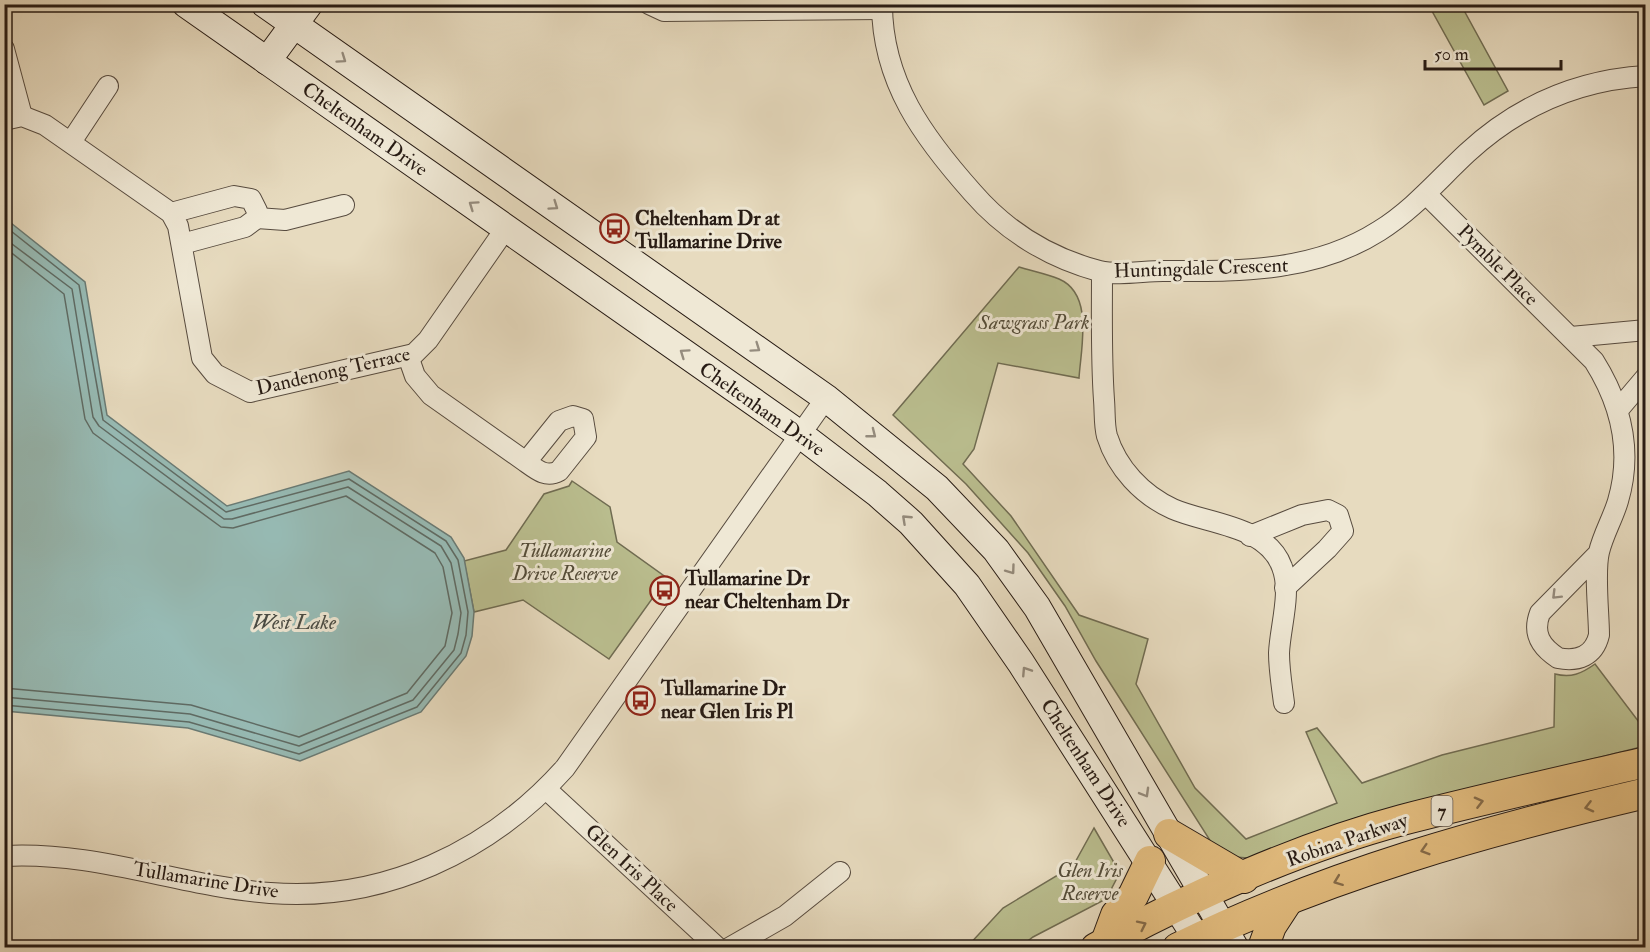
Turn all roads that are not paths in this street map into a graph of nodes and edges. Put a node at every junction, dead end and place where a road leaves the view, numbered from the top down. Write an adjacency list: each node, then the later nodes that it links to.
1 (186, 4): 8 (main road, Cheltenham Drive)
2 (265, 4): 6 (main road, Cheltenham Drive)
3 (649, 4): 4 (street)
4 (725, 7): 5 (street)
5 (882, 7): 19 (street, Huntingdale Crescent)
6 (301, 15): 8 (main road); 24 (main road, Cheltenham Drive, one-way to 24)
7 (4, 49): 11 (street)
8 (267, 62): 17 (main road, Cheltenham Drive, one-way to 8)
9 (1646, 76): 13 (street, Huntingdale Crescent)
10 (108, 86): 12 (street)
11 (13, 118): 12 (street)
12 (71, 142): 15 (street)
13 (1426, 194): 19 (street, Huntingdale Crescent); 21 (street, Pymble Place)
14 (344, 205): 16 (street)
15 (171, 213): 16 (street); 18 (street, Dandenong Terrace)
16 (257, 218): 18 (street)
17 (506, 228): 22 (street, Dandenong Terrace); 26 (main road, Cheltenham Drive, one-way to 17)
18 (182, 244): 22 (street, Dandenong Terrace)
19 (1102, 272): 28 (street)
20 (1646, 330): 21 (street)
21 (1570, 337): 25 (street, Pymble Place)
22 (408, 356): 27 (street)
23 (1646, 377): 25 (street)
24 (826, 398): 26 (street, Tullamarine Drive); 35 (main road, Cheltenham Drive, one-way to 35)
25 (1618, 410): 29 (street, Pymble Place)
26 (801, 435): 33 (street, Tullamarine Drive); 37 (main road, Cheltenham Drive, one-way to 26)
27 (526, 462)
28 (1250, 536): 30 (street); 30 (street)
29 (1598, 554): 29 (street, Pymble Place, one-way to 29)
30 (1285, 588): 31 (street)
31 (1284, 703)
32 (1646, 762): 39 (main road, Robina Parkway / 7, one-way to 32)
33 (546, 789): 36 (street, Tullamarine Drive); 45 (street, Glen Iris Place)
34 (1646, 793): 41 (main road, Robina Parkway / 7, one-way to 41)
35 (1169, 834): 39 (main road); 40 (main road, Cheltenham Drive)
36 (4, 855)
37 (1150, 861): 42 (main road, Cheltenham Drive); 44 (main road)
38 (840, 872): 46 (street)
39 (1244, 878): 40 (main road, Robina Parkway / 7)
40 (1205, 895): 42 (main road, Robina Parkway / 7); 43 (main road, Cheltenham Drive)
41 (1288, 900): 43 (main road, Robina Parkway / 7); 47 (main road)
42 (1178, 907): 43 (main road, Cheltenham Drive); 44 (main road, Robina Parkway / 7, one-way to 42)
43 (1207, 941)
44 (1101, 945)
45 (718, 948)
46 (729, 948)
47 (1263, 948)

